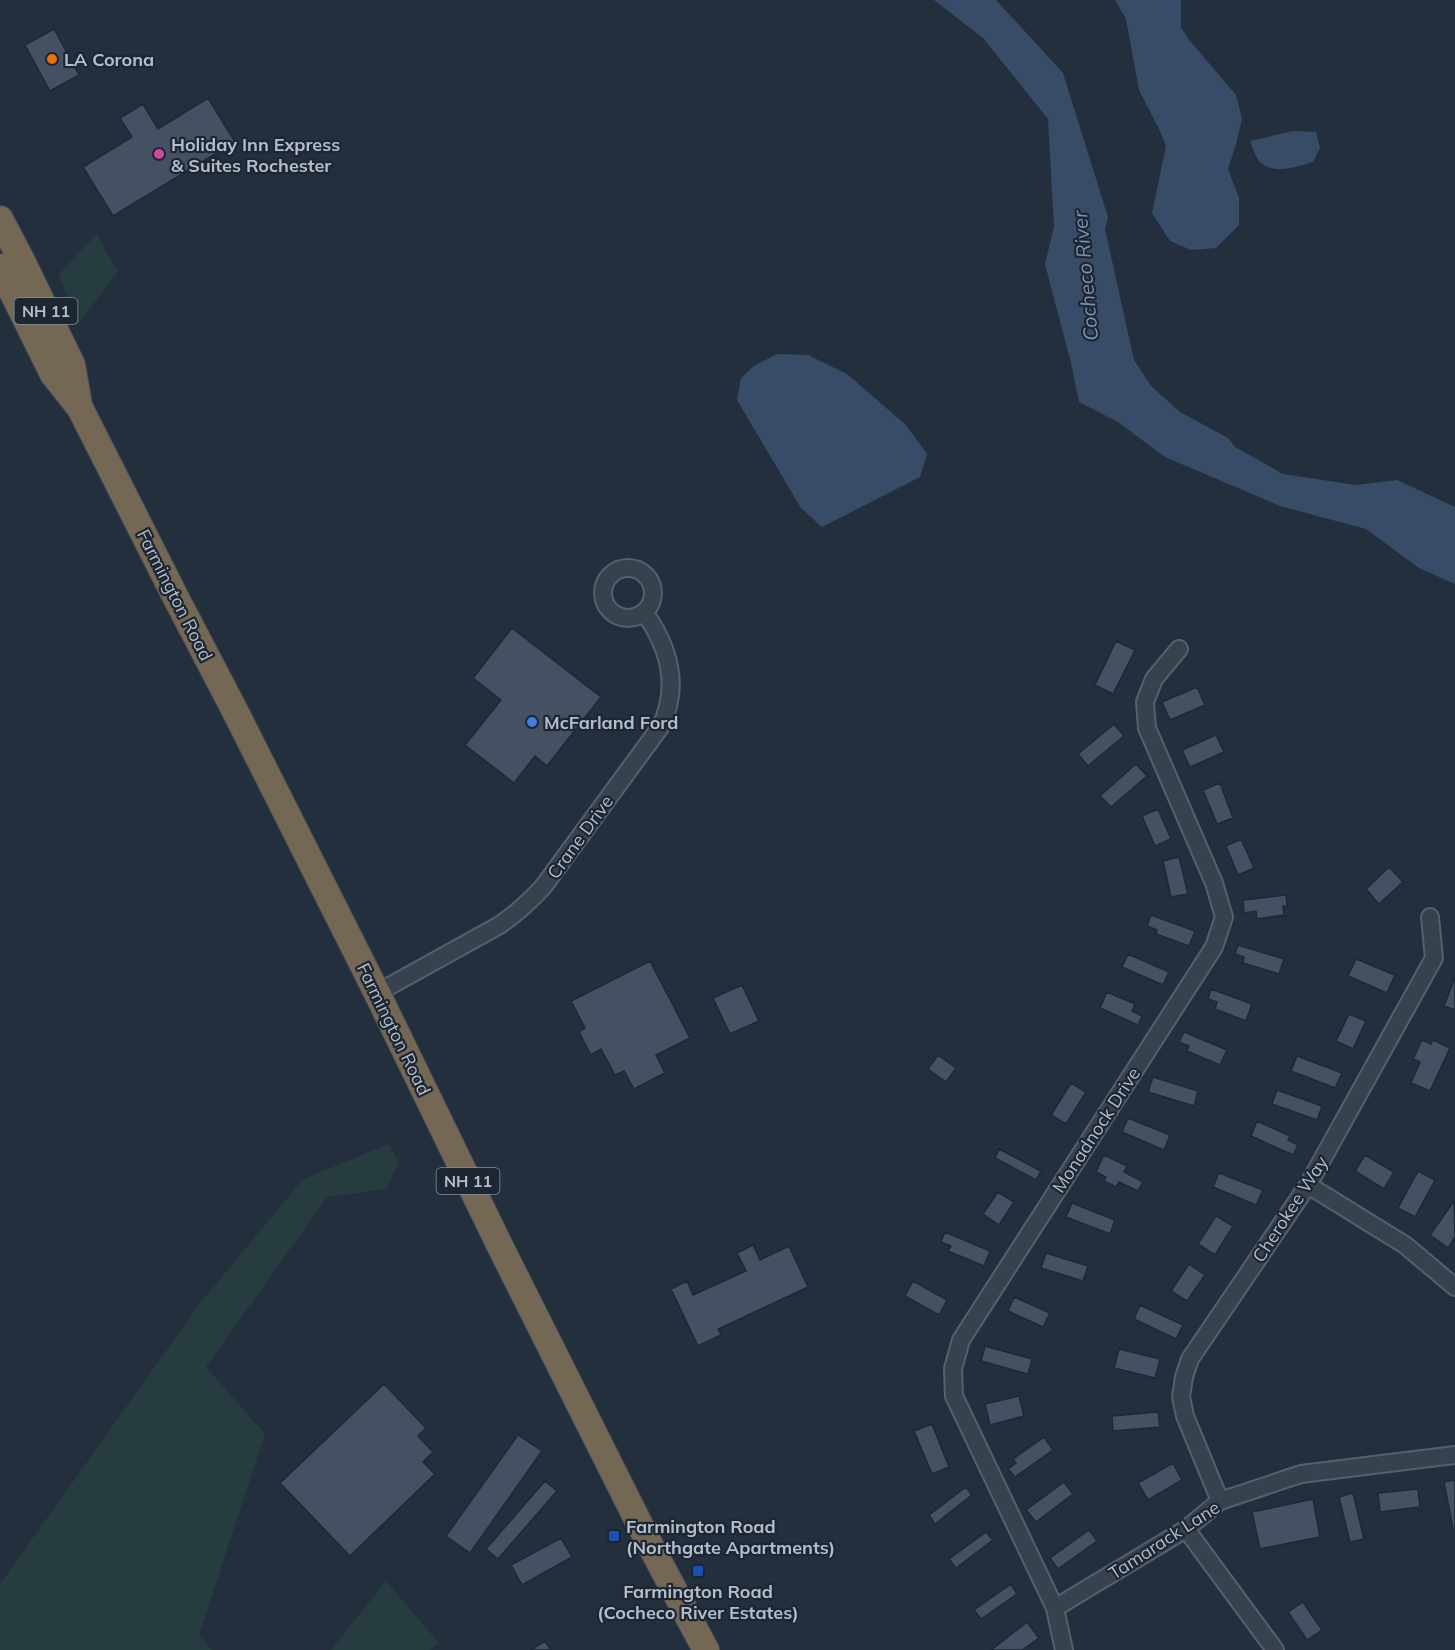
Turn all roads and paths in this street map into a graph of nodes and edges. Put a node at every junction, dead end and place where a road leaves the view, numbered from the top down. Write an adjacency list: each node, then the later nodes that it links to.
1 (0, 219): 3 (highway, Farmington Road / NH 11)
2 (0, 267): 3 (highway, Farmington Road / NH 11)
3 (80, 408): 7 (highway, Farmington Road / NH 11)
4 (644, 612): 7 (street, Crane Drive)
5 (1179, 650): 13 (street, Monadnock Drive)
6 (1430, 917): 8 (street, Cherokee Way)
7 (377, 993): 14 (highway, Farmington Road / NH 11)
8 (1308, 1185): 9 (street); 11 (street, Cherokee Way)
9 (1455, 1287)
10 (1455, 1455): 11 (street, Tamarack Lane)
11 (1220, 1502): 12 (street, Tamarack Lane)
12 (1186, 1529): 13 (street, Tamarack Lane); 16 (street)
13 (1055, 1608): 15 (street, Monadnock Drive)
14 (706, 1650)
15 (1064, 1650)
16 (1275, 1650)

